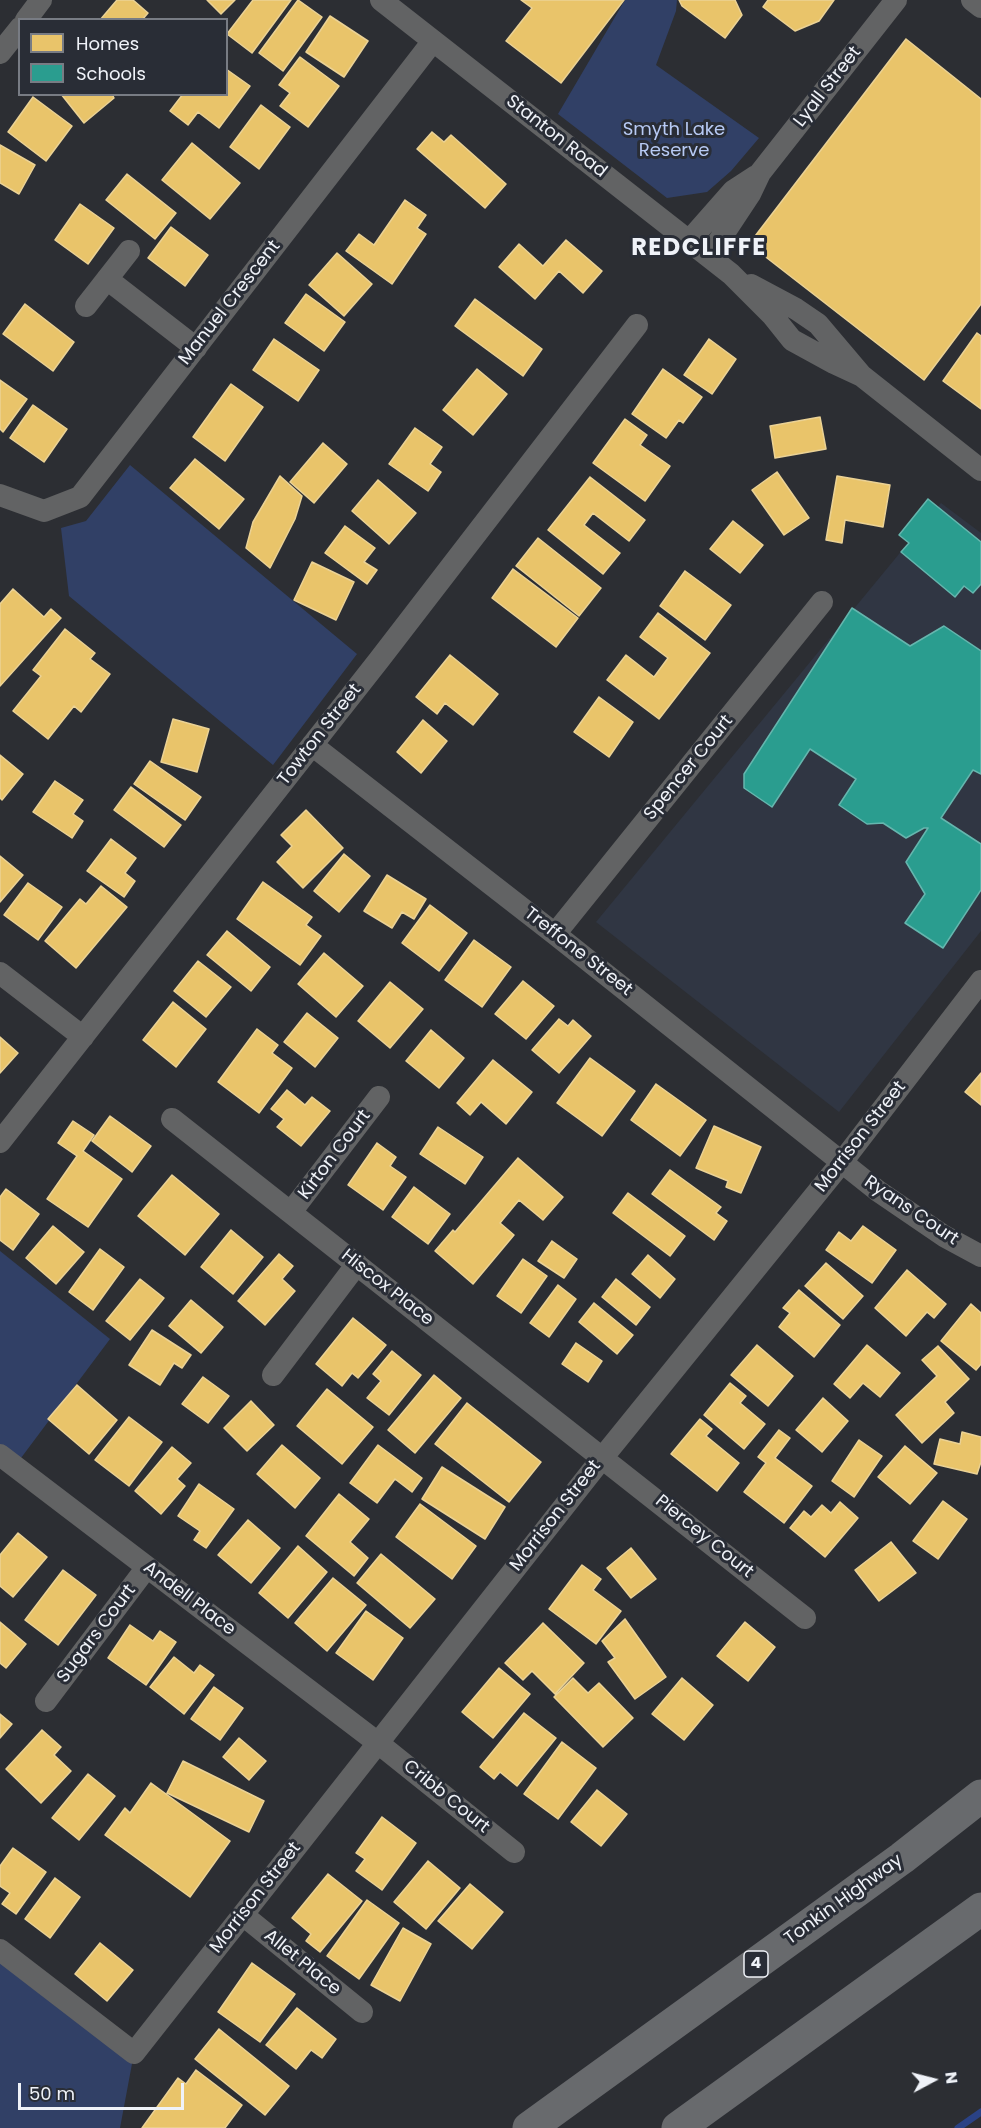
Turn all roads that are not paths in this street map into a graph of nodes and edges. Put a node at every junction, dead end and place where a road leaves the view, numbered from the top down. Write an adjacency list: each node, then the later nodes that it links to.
1 (41, 0): 6 (street)
2 (381, 0): 8 (street, Stanton Road)
3 (896, 0): 10 (street, Lyall Street)
4 (972, 0): 5 (street)
5 (981, 7)
6 (28, 18)
7 (18, 30): 9 (street)
8 (433, 41): 11 (street, Stanton Road); 17 (street, Manuel Crescent)
9 (0, 53)
10 (759, 173): 11 (street, Lyall Street); 13 (street, Lyall Street)
11 (689, 241): 13 (street, Stanton Road)
12 (129, 251): 14 (street)
13 (709, 256): 18 (street, Stanton Road)
14 (107, 279): 15 (street); 17 (street)
15 (87, 306)
16 (637, 325): 21 (street, Towton Street)
17 (196, 348): 19 (street, Manuel Crescent)
18 (981, 470)
19 (0, 495)
20 (822, 602): 22 (street, Spencer Court)
21 (312, 744): 22 (street, Treffone Street); 25 (street, Towton Street)
22 (555, 934): 29 (street, Treffone Street)
23 (0, 973): 25 (street)
24 (981, 981): 29 (street, Morrison Street)
25 (82, 1037): 28 (street, Towton Street)
26 (379, 1097): 30 (street, Kirton Court)
27 (172, 1119): 30 (street, Hiscox Place)
28 (0, 1142)
29 (842, 1162): 31 (street, Ryans Court); 35 (street, Morrison Street)
30 (291, 1212): 32 (street, Hiscox Place)
31 (981, 1256)
32 (357, 1264): 33 (street); 35 (street, Hiscox Place)
33 (273, 1375)
34 (0, 1455): 36 (street, Andell Place)
35 (603, 1457): 37 (street, Piercey Court); 39 (street, Morrison Street)
36 (147, 1567): 38 (street, Sugars Court); 39 (street, Andell Place)
37 (805, 1618)
38 (46, 1701)
39 (378, 1743): 41 (street, Cribb Court); 43 (street, Morrison Street)
40 (981, 1796): 46 (highway, Tonkin Highway / 4)
41 (514, 1852)
42 (981, 1909): 47 (highway)
43 (243, 1915): 44 (street, Morrison Street); 45 (street, Allet Place)
44 (0, 1950)
45 (362, 2012)
46 (529, 2128)
47 (678, 2128)

